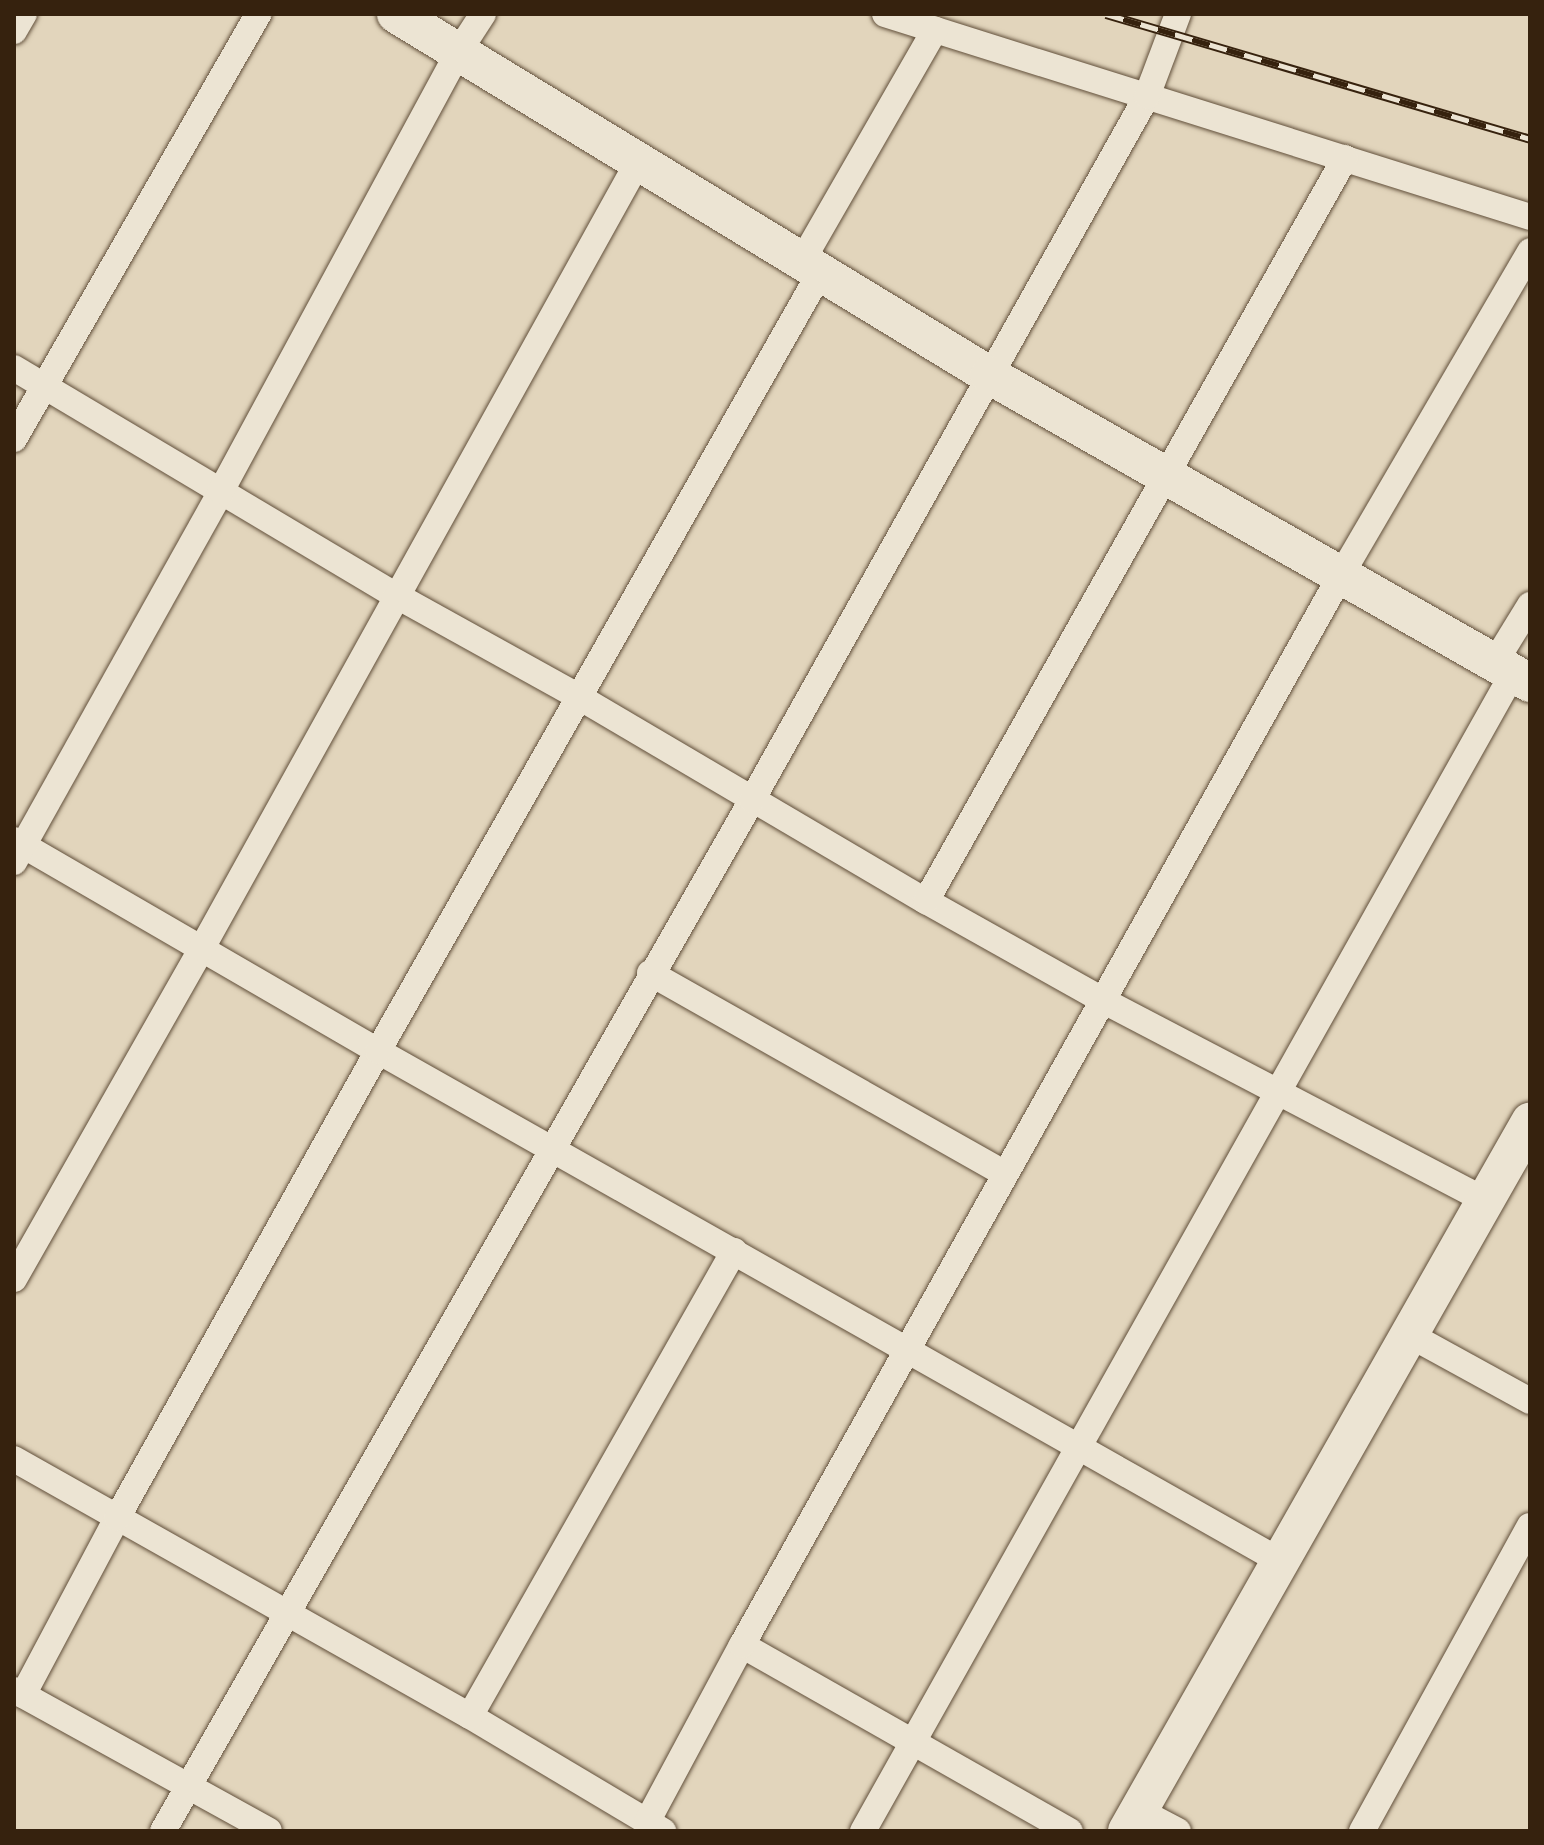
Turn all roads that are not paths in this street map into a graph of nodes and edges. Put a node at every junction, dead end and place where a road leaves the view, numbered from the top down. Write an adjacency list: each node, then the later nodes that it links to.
1 (24, 14): 8 (street)
2 (258, 14): 18 (street)
3 (396, 14): 9 (main road)
4 (483, 14): 9 (street)
5 (885, 14): 7 (street)
6 (1178, 14): 10 (street)
7 (935, 30): 10 (street); 15 (street)
8 (14, 31)
9 (459, 51): 12 (main road); 21 (street)
10 (1147, 96): 11 (street); 17 (street)
11 (1345, 158): 13 (street); 20 (street)
12 (638, 162): 15 (main road); 23 (street)
13 (1530, 217)
14 (1530, 251): 22 (street)
15 (811, 267): 17 (main road); 26 (street)
16 (14, 368): 18 (street)
17 (989, 375): 20 (main road); 27 (street)
18 (43, 385): 19 (street); 21 (street)
19 (14, 439)
20 (1167, 477): 22 (main road); 29 (street)
21 (221, 491): 23 (street); 28 (street)
22 (1341, 575): 25 (main road); 32 (street)
23 (397, 596): 26 (street); 30 (street)
24 (1530, 605): 25 (street)
25 (1513, 673): 34 (street)
26 (579, 697): 27 (street); 33 (street)
27 (752, 800): 29 (street); 31 (street)
28 (17, 849): 30 (street)
29 (926, 901): 32 (street)
30 (202, 948): 33 (street); 40 (street)
31 (650, 973): 36 (street); 37 (street)
32 (1104, 1001): 34 (street); 37 (street)
33 (378, 1051): 36 (street); 46 (street)
34 (1278, 1093): 38 (street); 44 (street)
35 (1530, 1122): 38 (main road)
36 (551, 1148): 39 (street); 49 (street)
37 (1005, 1174): 42 (street)
38 (1484, 1200): 41 (main road)
39 (734, 1251): 42 (street); 52 (street)
40 (14, 1279)
41 (1408, 1334): 43 (street); 48 (main road)
42 (908, 1349): 44 (street); 50 (street)
43 (1530, 1401)
44 (1077, 1446): 48 (street); 53 (street)
45 (14, 1459): 46 (street)
46 (117, 1518): 49 (street); 51 (street)
47 (1530, 1526): 62 (street)
48 (1280, 1561): 55 (main road)
49 (288, 1613): 52 (street); 54 (street)
50 (742, 1645): 53 (street); 56 (street)
51 (18, 1693): 54 (street)
52 (470, 1716): 56 (street)
53 (916, 1743): 59 (street); 60 (street)
54 (189, 1786): 57 (street); 58 (street)
55 (1133, 1820): 61 (street)
56 (655, 1826)
57 (163, 1831)
58 (269, 1831)
59 (863, 1831)
60 (1070, 1831)
61 (1178, 1831)
62 (1362, 1831)

